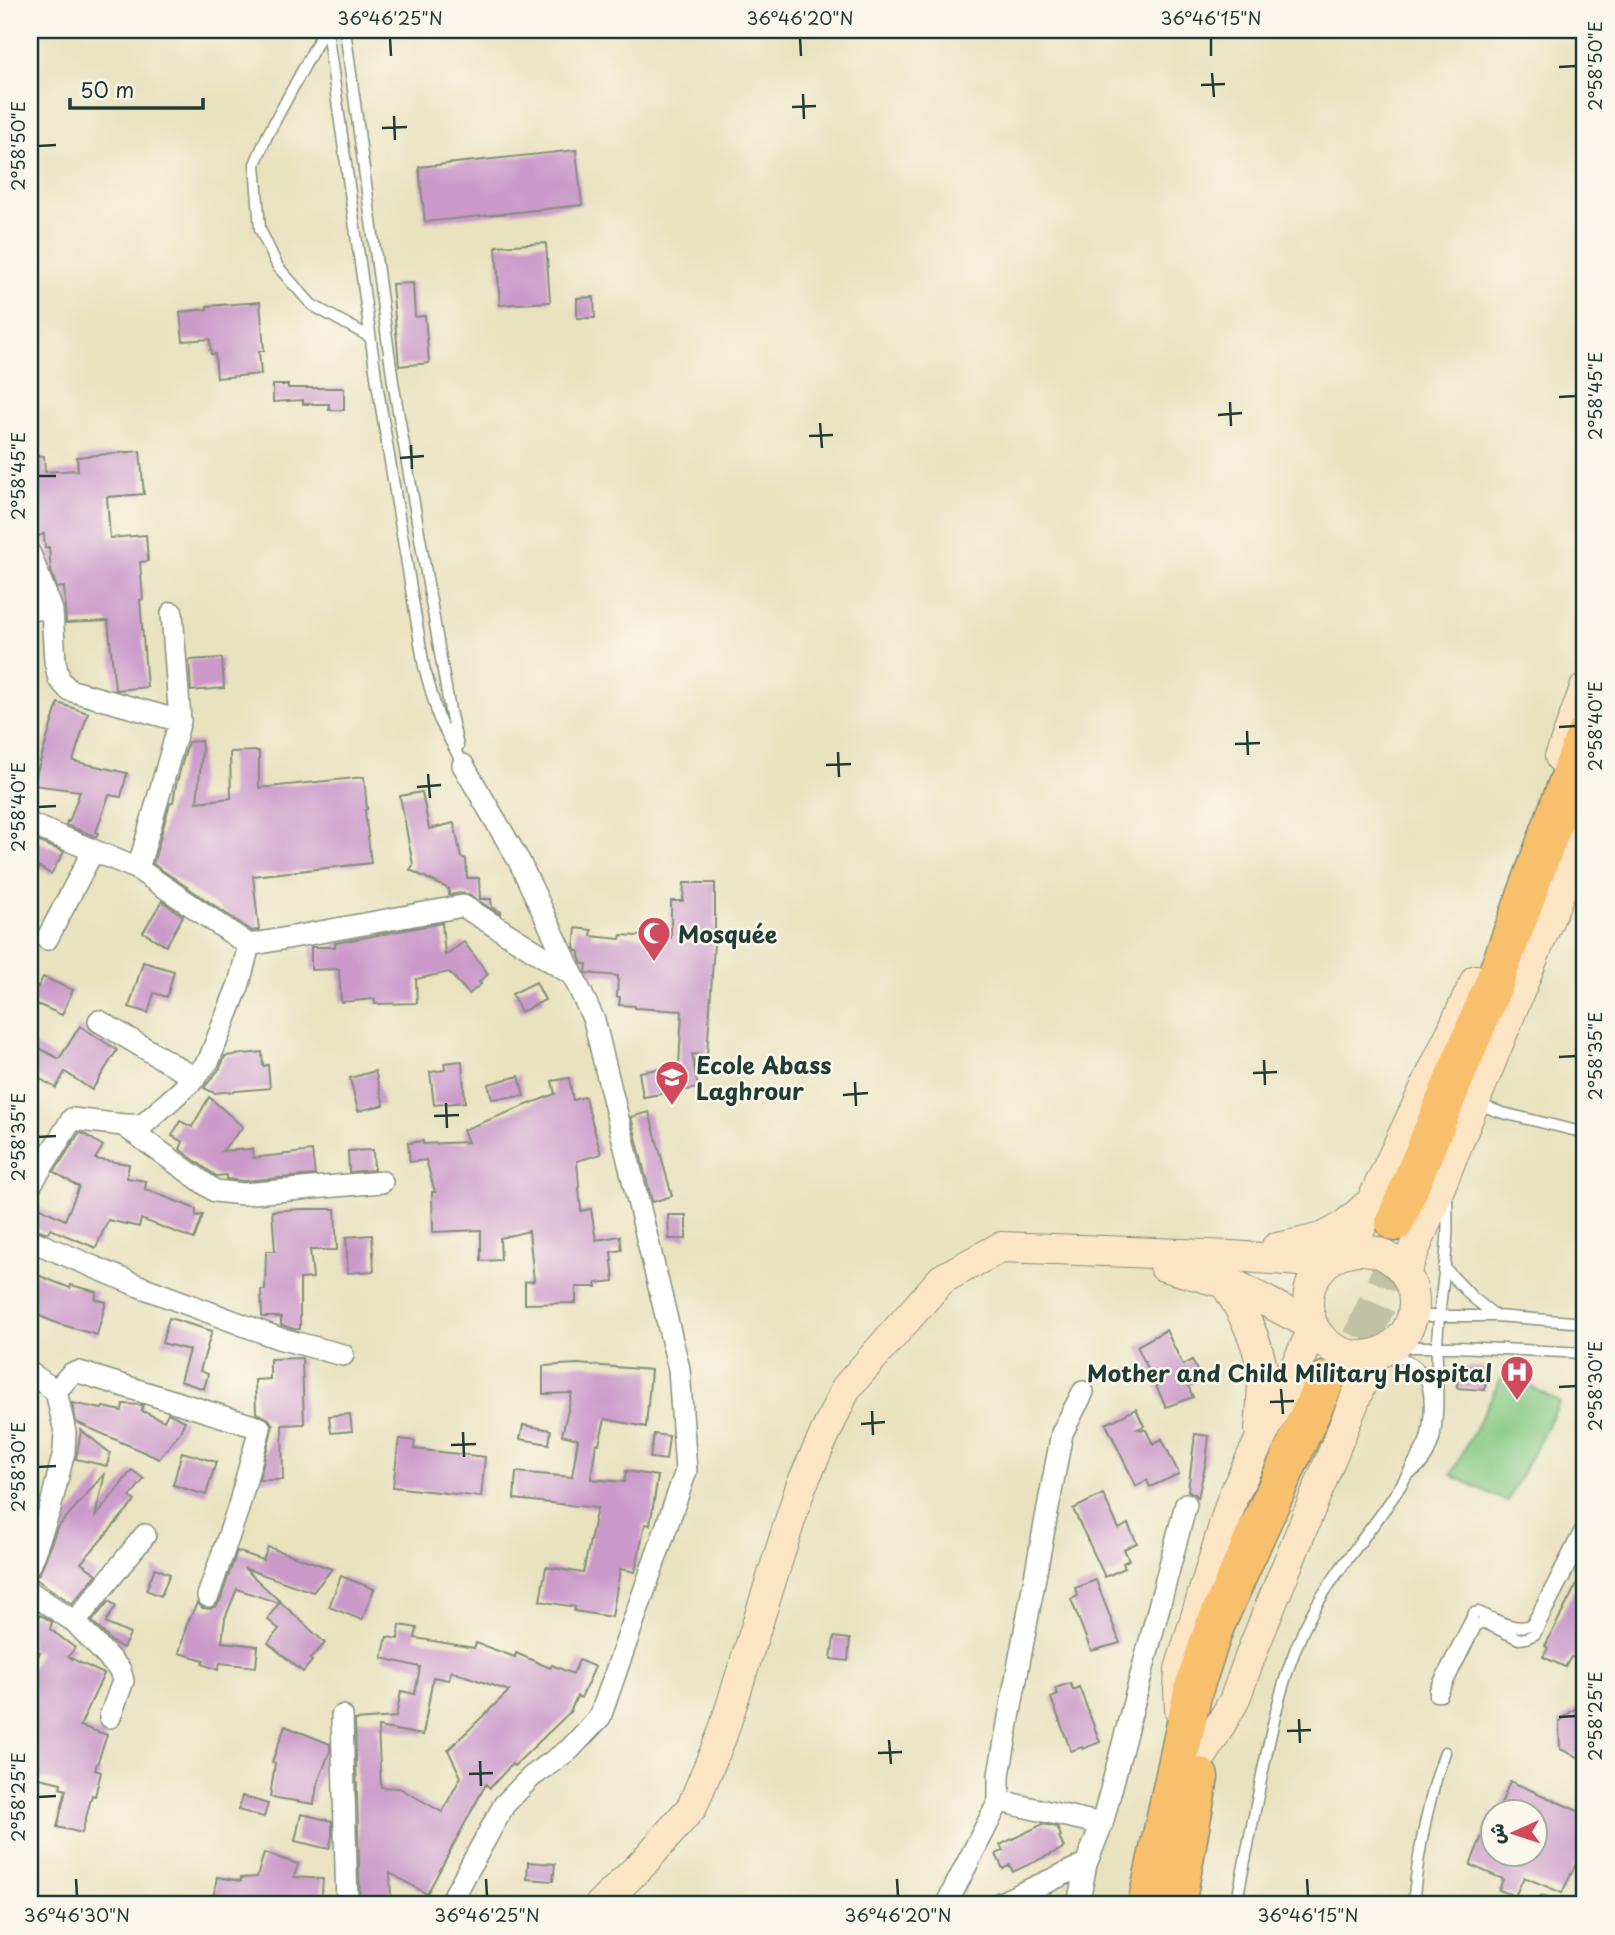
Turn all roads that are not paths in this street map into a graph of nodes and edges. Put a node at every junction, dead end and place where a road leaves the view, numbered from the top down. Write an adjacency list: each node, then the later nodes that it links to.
1 (326, 30): 3 (lane); 3 (lane)
2 (345, 30): 4 (lane)
3 (370, 337): 5 (lane)
4 (396, 402): 5 (lane); 13 (lane)
5 (380, 405): 13 (lane)
6 (30, 554): 8 (street)
7 (30, 608): 8 (street)
8 (52, 610): 11 (street)
9 (172, 613): 11 (street)
10 (1585, 688): 30 (street)
11 (180, 721): 18 (street)
12 (1585, 736): 30 (highway)
13 (463, 765): 21 (street)
14 (1585, 796): 30 (highway)
15 (30, 824): 17 (street)
16 (1585, 830): 24 (street)
17 (93, 850): 18 (street); 19 (street)
18 (138, 869): 20 (street)
19 (47, 939)
20 (249, 945): 21 (street); 23 (street)
21 (573, 975): 66 (street)
22 (99, 1021): 23 (street)
23 (195, 1078): 25 (street)
24 (1474, 1103): 26 (lane); 27 (street)
25 (123, 1125): 28 (street); 29 (street)
26 (1585, 1133)
27 (1447, 1171): 30 (street); 33 (lane)
28 (382, 1182)
29 (30, 1186)
30 (1392, 1221): 32 (street); 34 (street); 35 (street)
31 (30, 1240): 43 (street)
32 (1338, 1257): 34 (street); 35 (street); 39 (street)
33 (1444, 1267): 36 (lane); 37 (lane)
34 (1228, 1269): 39 (street); 48 (street); 67 (street)
35 (1405, 1273): 36 (street)
36 (1426, 1317): 37 (lane); 40 (lane); 41 (street)
37 (1496, 1317): 38 (lane)
38 (1585, 1323)
39 (1313, 1327): 41 (street); 45 (street)
40 (1437, 1347): 41 (lane); 42 (lane); 49 (lane)
41 (1383, 1351): 45 (street); 49 (lane)
42 (1585, 1353)
43 (343, 1355)
44 (30, 1373): 46 (street)
45 (1330, 1381): 48 (street); 60 (highway)
46 (56, 1391): 54 (street); 56 (street)
47 (1083, 1392): 62 (street)
48 (1260, 1440): 60 (street)
49 (1409, 1473): 73 (lane)
50 (1186, 1504): 63 (street)
51 (1585, 1520): 53 (lane)
52 (145, 1535): 57 (street)
53 (1585, 1537)
54 (30, 1564)
55 (30, 1592): 57 (street)
56 (208, 1596)
57 (75, 1622): 59 (street)
58 (342, 1716): 65 (street)
59 (110, 1717)
60 (1193, 1745): 71 (highway); 72 (highway)
61 (1445, 1752): 74 (lane)
62 (999, 1801): 63 (street); 68 (street)
63 (1102, 1824): 64 (street)
64 (1086, 1864): 69 (street); 70 (street)
65 (347, 1905)
66 (449, 1905)
67 (600, 1905)
68 (946, 1905)
69 (996, 1905)
70 (1078, 1905)
71 (1147, 1905)
72 (1176, 1905)
73 (1236, 1905)
74 (1413, 1905)

